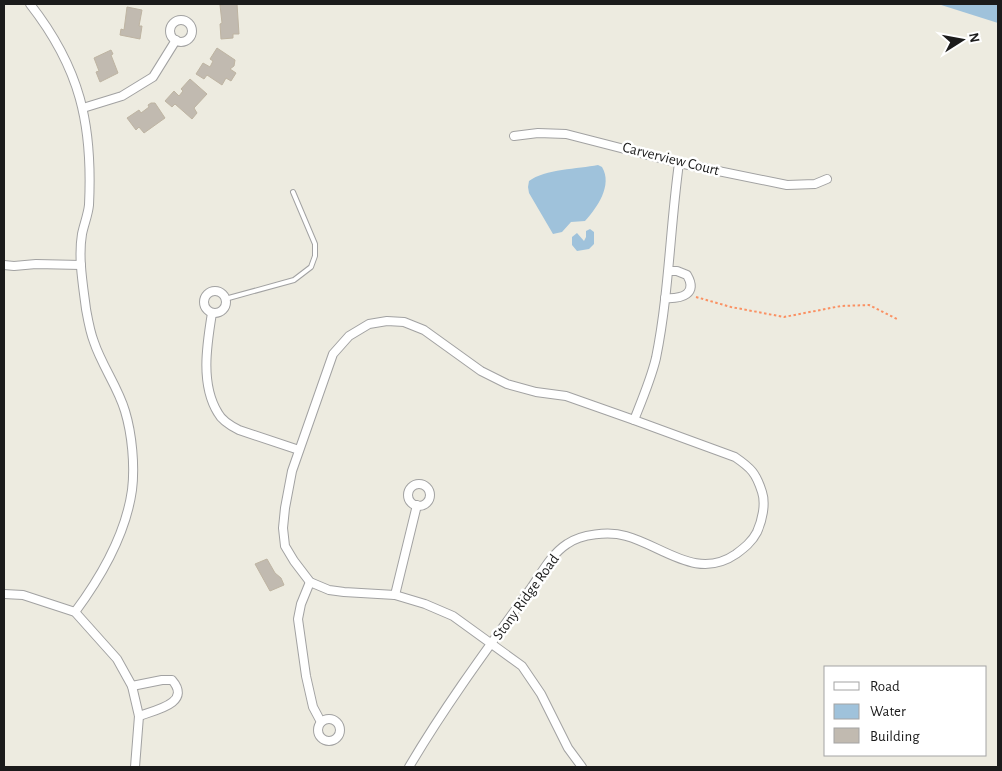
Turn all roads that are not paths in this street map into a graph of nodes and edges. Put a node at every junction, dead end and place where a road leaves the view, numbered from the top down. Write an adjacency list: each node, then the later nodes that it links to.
1 (30, 4): 3 (street)
2 (176, 40): 3 (street)
3 (83, 108): 9 (street)
4 (514, 136): 5 (street, Carverview Court)
5 (679, 163): 6 (street, Carverview Court); 10 (street)
6 (827, 179)
7 (293, 192): 12 (lane)
8 (4, 265): 9 (street)
9 (81, 265): 20 (street)
10 (668, 271): 11 (street); 11 (street)
11 (665, 298): 14 (street)
12 (225, 299): 13 (street); 13 (street)
13 (212, 313): 15 (street)
14 (634, 420): 15 (street, Stony Ridge Road); 21 (street, Stony Ridge Road)
15 (299, 450): 17 (street, Stony Ridge Road)
16 (417, 505): 19 (street)
17 (310, 582): 19 (street); 24 (street)
18 (4, 594): 20 (street)
19 (395, 595): 21 (street)
20 (75, 612): 22 (street)
21 (492, 644): 26 (street, Stony Ridge Road); 27 (street)
22 (132, 686): 23 (street); 23 (street)
23 (139, 716): 25 (street)
24 (321, 722)
25 (135, 767)
26 (409, 767)
27 (582, 767)

